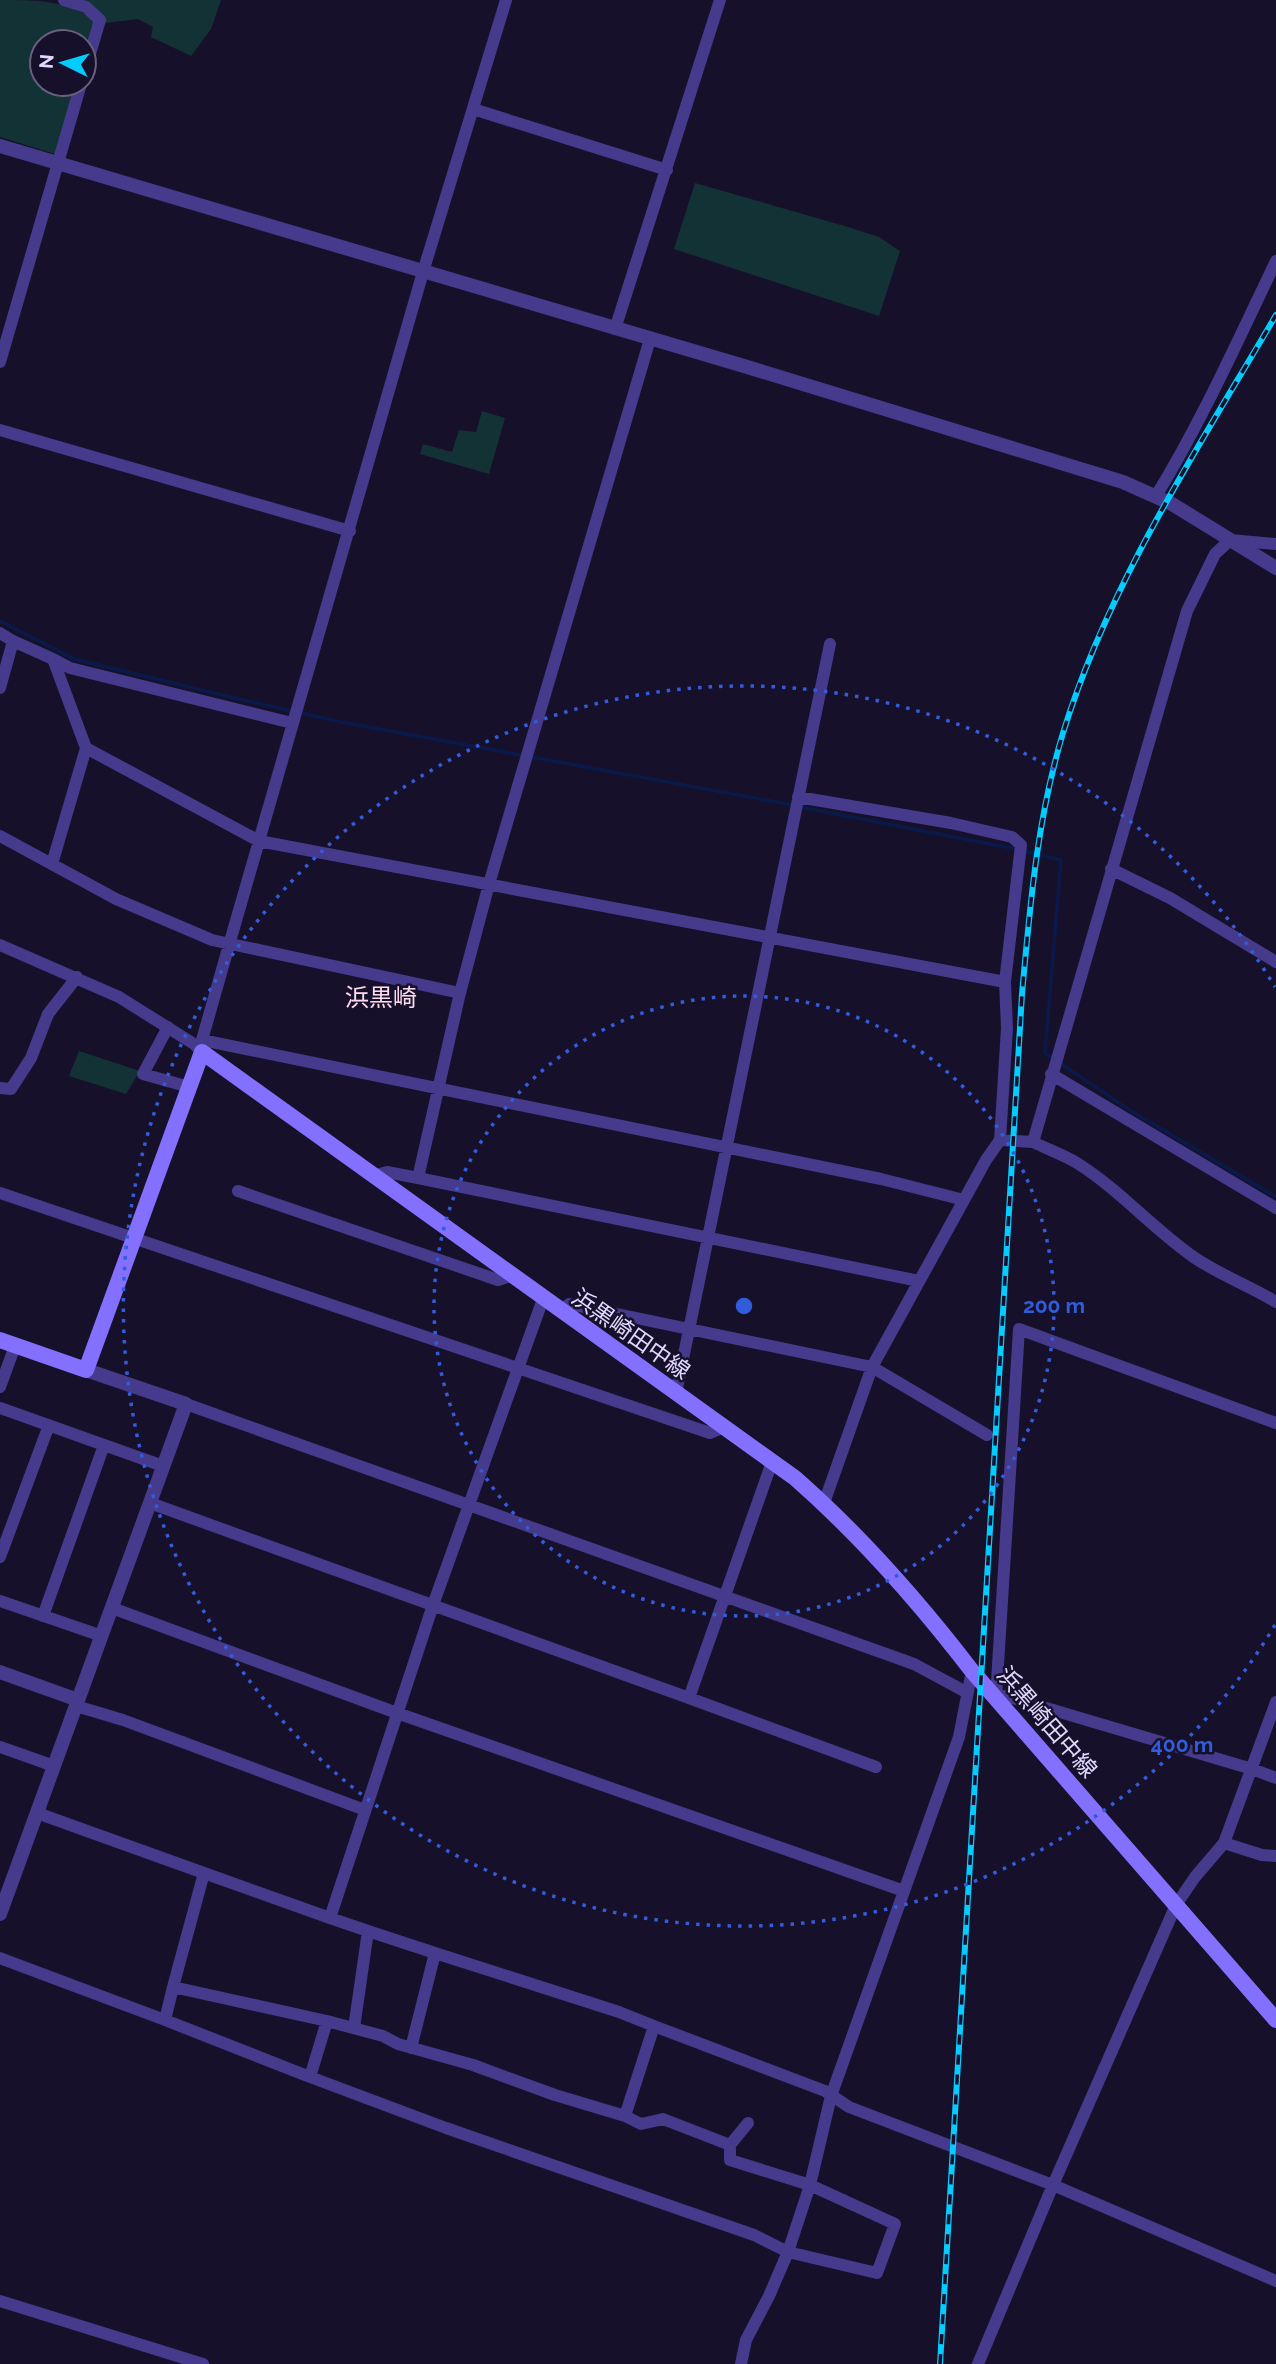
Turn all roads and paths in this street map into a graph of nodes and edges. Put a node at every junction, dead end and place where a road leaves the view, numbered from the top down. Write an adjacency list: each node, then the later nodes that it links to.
1 (64, 0): 4 (street)
2 (506, 0): 6 (street)
3 (720, 0): 9 (street)
4 (98, 28)
5 (77, 98): 8 (street)
6 (473, 109): 9 (street); 11 (street)
7 (0, 146): 8 (street)
8 (57, 163): 11 (street); 14 (street)
9 (667, 170): 12 (street)
10 (1276, 261): 16 (street)
11 (423, 272): 12 (street); 17 (street)
12 (615, 329): 13 (street)
13 (650, 340): 16 (street); 33 (street)
14 (0, 362)
15 (0, 430): 17 (street)
16 (1156, 496): 18 (street)
17 (350, 531): 26 (street)
18 (1230, 540): 19 (street); 20 (street); 32 (street)
19 (1276, 544)
20 (1276, 568)
21 (0, 634): 22 (street)
22 (13, 641): 24 (street); 25 (street)
23 (830, 644): 28 (street)
24 (53, 659): 26 (street); 27 (street)
25 (0, 688)
26 (292, 723): 30 (street)
27 (86, 748): 30 (street); 31 (street)
28 (798, 797): 34 (street); 39 (street)
29 (0, 836): 31 (street)
30 (259, 841): 33 (street); 36 (street)
31 (51, 864): 36 (street)
32 (1111, 869): 37 (street); 43 (street)
33 (489, 884): 34 (street); 40 (street)
34 (770, 936): 39 (street); 49 (street)
35 (0, 945): 38 (street)
36 (229, 945): 40 (street); 42 (street)
37 (1276, 962)
38 (77, 977): 41 (street); 45 (street)
39 (1005, 982): 47 (street)
40 (460, 993): 46 (street)
41 (168, 1027): 42 (street); 44 (street)
42 (202, 1046): 44 (main road); 46 (street); 50 (main road, 浜黒崎田中線)
43 (1051, 1074): 48 (street); 55 (street)
44 (189, 1087): 57 (main road)
45 (0, 1088)
46 (438, 1089): 49 (street); 51 (street)
47 (1000, 1140): 48 (street); 54 (street)
48 (1033, 1142): 61 (street)
49 (726, 1148): 54 (street); 56 (street)
50 (374, 1176): 51 (street); 58 (main road, 浜黒崎田中線)
51 (418, 1178): 56 (street)
52 (238, 1191): 58 (street)
53 (0, 1193): 57 (street)
54 (964, 1200): 59 (street)
55 (1276, 1208)
56 (708, 1237): 59 (street); 63 (street)
57 (133, 1240): 66 (street); 67 (main road)
58 (511, 1276): 60 (main road, 浜黒崎田中線)
59 (919, 1281): 65 (street)
60 (543, 1299): 62 (main road, 浜黒崎田中線); 66 (street)
61 (1276, 1302)
62 (561, 1311): 63 (street); 69 (main road, 浜黒崎田中線)
63 (689, 1330): 65 (street); 69 (street)
64 (8, 1343): 67 (main road); 68 (street)
65 (872, 1367): 75 (street); 80 (street)
66 (518, 1369): 74 (street); 81 (street)
67 (86, 1370): 70 (street)
68 (0, 1387)
69 (676, 1393): 74 (main road, 浜黒崎田中線)
70 (186, 1404): 78 (street); 81 (street)
71 (0, 1408): 73 (street)
72 (1276, 1423): 92 (street)
73 (49, 1426): 76 (street); 82 (street)
74 (724, 1427): 77 (main road, 浜黒崎田中線)
75 (987, 1435)
76 (104, 1445): 78 (street); 87 (street)
77 (772, 1462): 80 (main road, 浜黒崎田中線); 83 (street)
78 (163, 1466): 79 (street)
79 (150, 1503): 85 (street); 86 (street)
80 (824, 1503): 89 (main road, 浜黒崎田中線)
81 (469, 1507): 83 (street); 85 (street)
82 (0, 1557)
83 (725, 1597): 91 (street); 93 (street)
84 (0, 1601): 87 (street)
85 (433, 1605): 93 (street); 96 (street)
86 (112, 1608): 88 (street); 96 (street)
87 (43, 1616): 88 (street)
88 (102, 1636): 95 (street)
89 (972, 1671): 91 (street); 92 (main road, 浜黒崎田中線)
90 (0, 1672): 95 (street)
91 (966, 1692): 107 (street)
92 (996, 1697): 100 (street); 108 (main road, 浜黒崎田中線)
93 (689, 1698): 99 (street)
94 (1276, 1702): 100 (street)
95 (77, 1703): 98 (street); 102 (street)
96 (397, 1713): 102 (street); 107 (street)
97 (0, 1747): 98 (street)
98 (54, 1766): 103 (street)
99 (876, 1767)
100 (1252, 1769): 101 (street); 104 (street)
101 (1276, 1778)
102 (365, 1810): 110 (street)
103 (37, 1813): 106 (street); 109 (street)
104 (1224, 1843): 105 (street); 108 (street)
105 (1276, 1856)
106 (204, 1873): 110 (street); 114 (street)
107 (904, 1891): 122 (street)
108 (1176, 1905): 116 (main road, 浜黒崎田中線); 127 (street)
109 (1, 1909)
110 (330, 1918): 111 (street)
111 (368, 1931): 112 (street); 119 (street)
112 (435, 1953): 118 (street); 120 (street)
113 (0, 1958): 115 (street)
114 (173, 1987): 115 (street); 117 (street)
115 (164, 2020): 121 (street)
116 (1276, 2020)
117 (327, 2021): 119 (street); 121 (street)
118 (654, 2026): 122 (street); 123 (street)
119 (354, 2028): 120 (street)
120 (411, 2048): 123 (street)
121 (310, 2077): 128 (street)
122 (831, 2096): 126 (street); 127 (street)
123 (625, 2116): 125 (street)
124 (748, 2123): 125 (street)
125 (730, 2145): 126 (street)
126 (810, 2185): 128 (street); 128 (street)
127 (1053, 2185): 129 (street); 133 (street)
128 (788, 2252): 132 (street)
129 (1276, 2281)
130 (0, 2301): 131 (street)
131 (202, 2364)
132 (741, 2364)
133 (978, 2364)

